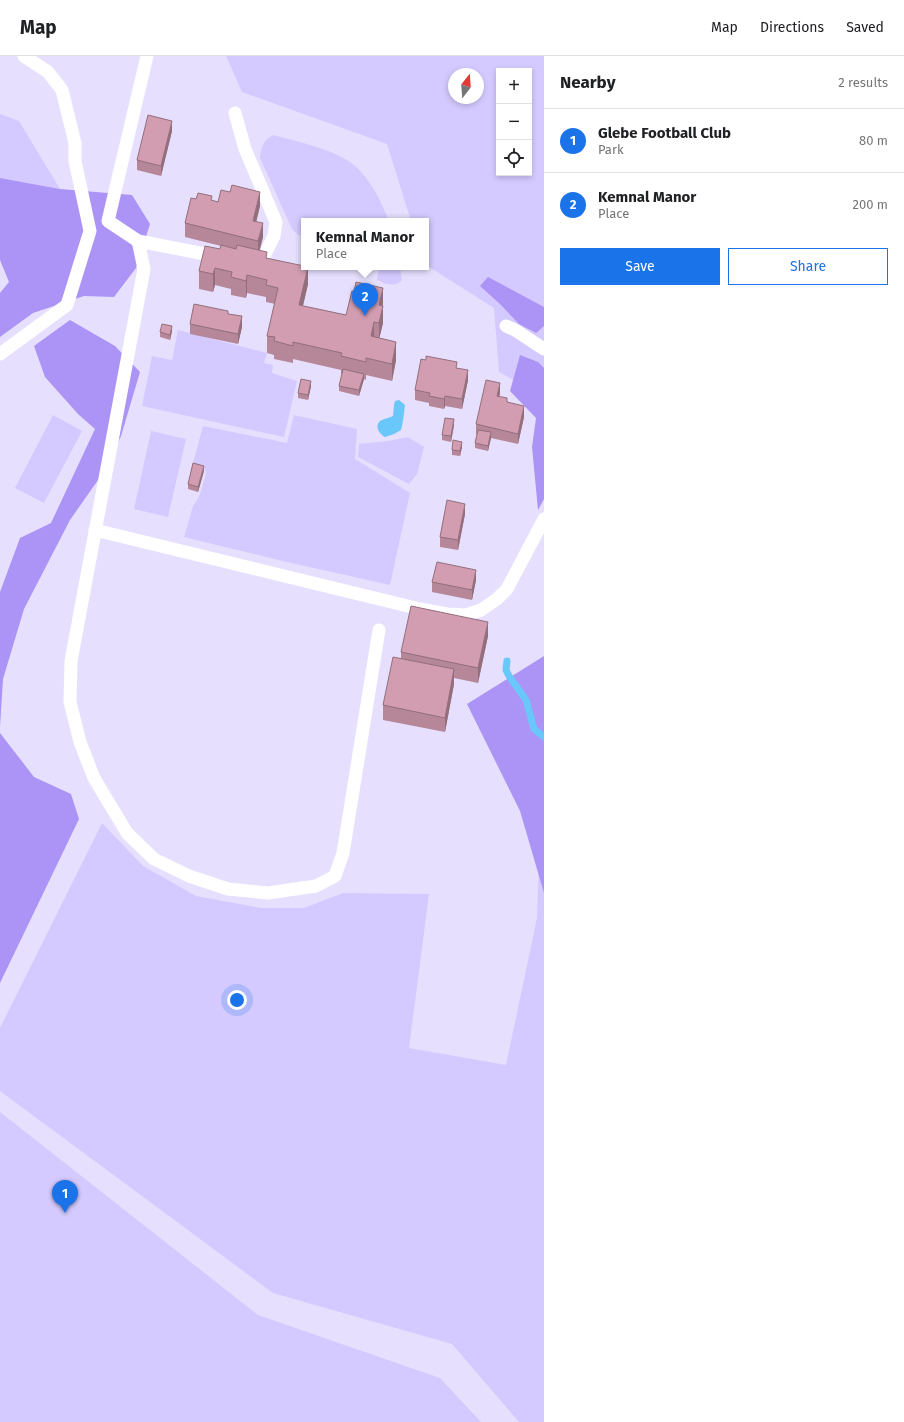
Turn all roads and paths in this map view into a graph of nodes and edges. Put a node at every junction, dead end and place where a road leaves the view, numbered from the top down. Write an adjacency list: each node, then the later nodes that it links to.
1 (24, 56): 9 (lane)
2 (147, 56): 4 (lane)
3 (235, 112): 6 (lane)
4 (138, 241): 5 (lane); 11 (lane)
5 (232, 258)
6 (246, 260)
7 (506, 326): 8 (lane)
8 (544, 349)
9 (0, 354)
10 (544, 519): 11 (lane)
11 (95, 530): 12 (lane)
12 (379, 630)

